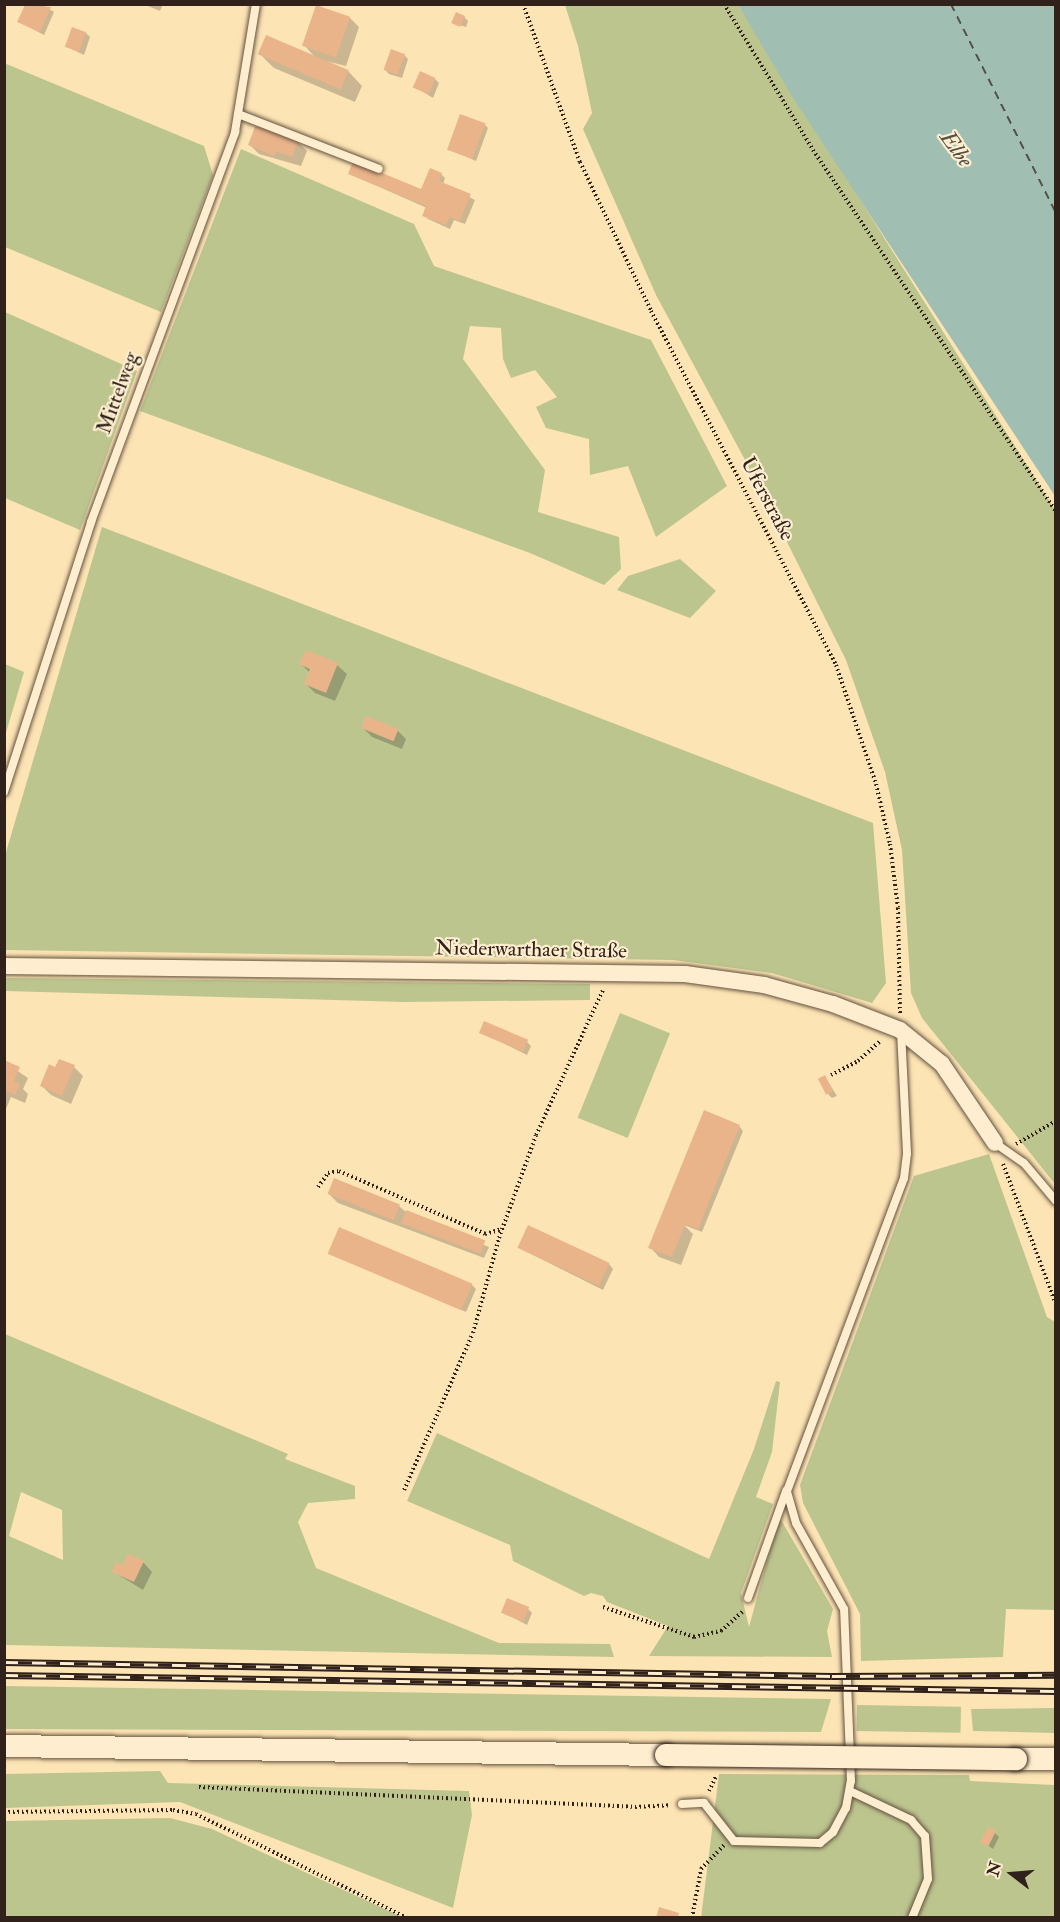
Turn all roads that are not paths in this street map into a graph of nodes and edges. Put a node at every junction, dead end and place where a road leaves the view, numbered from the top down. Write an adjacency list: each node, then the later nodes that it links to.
1 (256, 4): 2 (lane, Mittelweg)
2 (238, 114): 3 (lane); 4 (lane, Mittelweg)
3 (379, 169)
4 (4, 792)
5 (4, 966): 6 (street, Niederwarthaer Straße)
6 (900, 1030): 7 (street, Niederwarthaer Straße); 9 (lane)
7 (1000, 1146): 8 (lane)
8 (1056, 1202)
9 (787, 1491): 10 (lane); 13 (lane)
10 (748, 1598)
11 (4, 1746): 12 (main road, bridge)
12 (1056, 1759)
13 (850, 1791): 14 (lane); 15 (lane)
14 (682, 1804)
15 (912, 1917)

